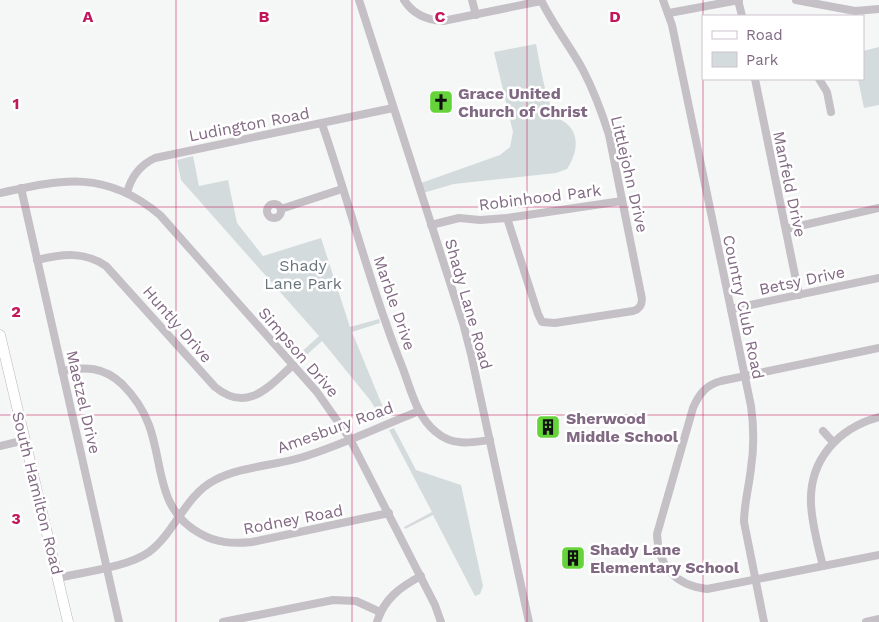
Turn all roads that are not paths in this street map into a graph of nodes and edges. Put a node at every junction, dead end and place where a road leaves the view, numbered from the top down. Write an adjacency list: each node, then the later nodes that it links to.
1 (360, 0): 15 (street, Shady Lane Road)
2 (404, 0): 11 (street)
3 (472, 0): 11 (street)
4 (541, 0): 11 (street); 22 (street, Littlejohn Drive)
5 (663, 0): 10 (street, Country Club Road)
6 (739, 0): 10 (street); 12 (street)
7 (796, 0): 8 (street)
8 (805, 1): 9 (street)
9 (879, 9)
10 (669, 13): 31 (street, Country Club Road)
11 (476, 15)
12 (742, 15)
13 (755, 80): 27 (street, Manfeld Drive)
14 (820, 80): 16 (street)
15 (393, 108): 17 (street, Ludington Road); 26 (street, Shady Lane Road)
16 (831, 112)
17 (322, 124): 19 (street, Marble Drive); 21 (street, Ludington Road)
18 (21, 188): 20 (street, Simpson Drive); 21 (street, Simpson Drive); 28 (street, Maetzel Drive)
19 (342, 189): 24 (street); 37 (street, Marble Drive)
20 (0, 193)
21 (126, 193): 34 (street, Simpson Drive)
22 (622, 201): 25 (street, Robinhood Park); 25 (street, Littlejohn Drive)
23 (879, 208): 27 (street)
24 (281, 209)
25 (507, 218): 26 (street, Robinhood Park)
26 (431, 225): 42 (street, Shady Lane Road)
27 (786, 228): 30 (street, Manfeld Drive)
28 (37, 260): 34 (street, Huntly Drive); 35 (street, Maetzel Drive)
29 (879, 278): 30 (street, Betsy Drive)
30 (799, 295): 31 (street, Betsy Drive)
31 (731, 309): 36 (street, Country Club Road)
32 (0, 335): 41 (main road, South Hamilton Road)
33 (879, 348): 36 (street)
34 (293, 365): 40 (street, Simpson Drive)
35 (62, 371): 46 (street); 49 (street, Maetzel Drive)
36 (744, 377): 52 (street, Country Club Road); 52 (street)
37 (419, 411): 40 (street, Amesbury Road); 42 (street, Marble Drive)
38 (879, 416): 43 (street)
39 (823, 431): 43 (street)
40 (350, 438): 45 (street, Simpson Drive); 46 (street, Amesbury Road)
41 (25, 440): 44 (street); 51 (main road, South Hamilton Road)
42 (490, 440): 60 (street, Shady Lane Road)
43 (834, 442): 48 (street)
44 (0, 446)
45 (388, 513): 46 (street, Rodney Road); 50 (street, Simpson Drive)
46 (179, 518): 49 (street, Amesbury Road)
47 (879, 555): 48 (street)
48 (823, 566): 52 (street)
49 (107, 567): 51 (street, Amesbury Road); 56 (street, Maetzel Drive)
50 (420, 576): 53 (street); 59 (street, Simpson Drive)
51 (58, 578): 55 (main road, South Hamilton Road)
52 (756, 580): 61 (street, Country Club Road)
53 (380, 612): 57 (street); 58 (street)
54 (879, 619): 62 (street)
55 (68, 622)
56 (119, 622)
57 (223, 622)
58 (377, 622)
59 (441, 622)
60 (529, 622)
61 (764, 622)
62 (866, 622)

